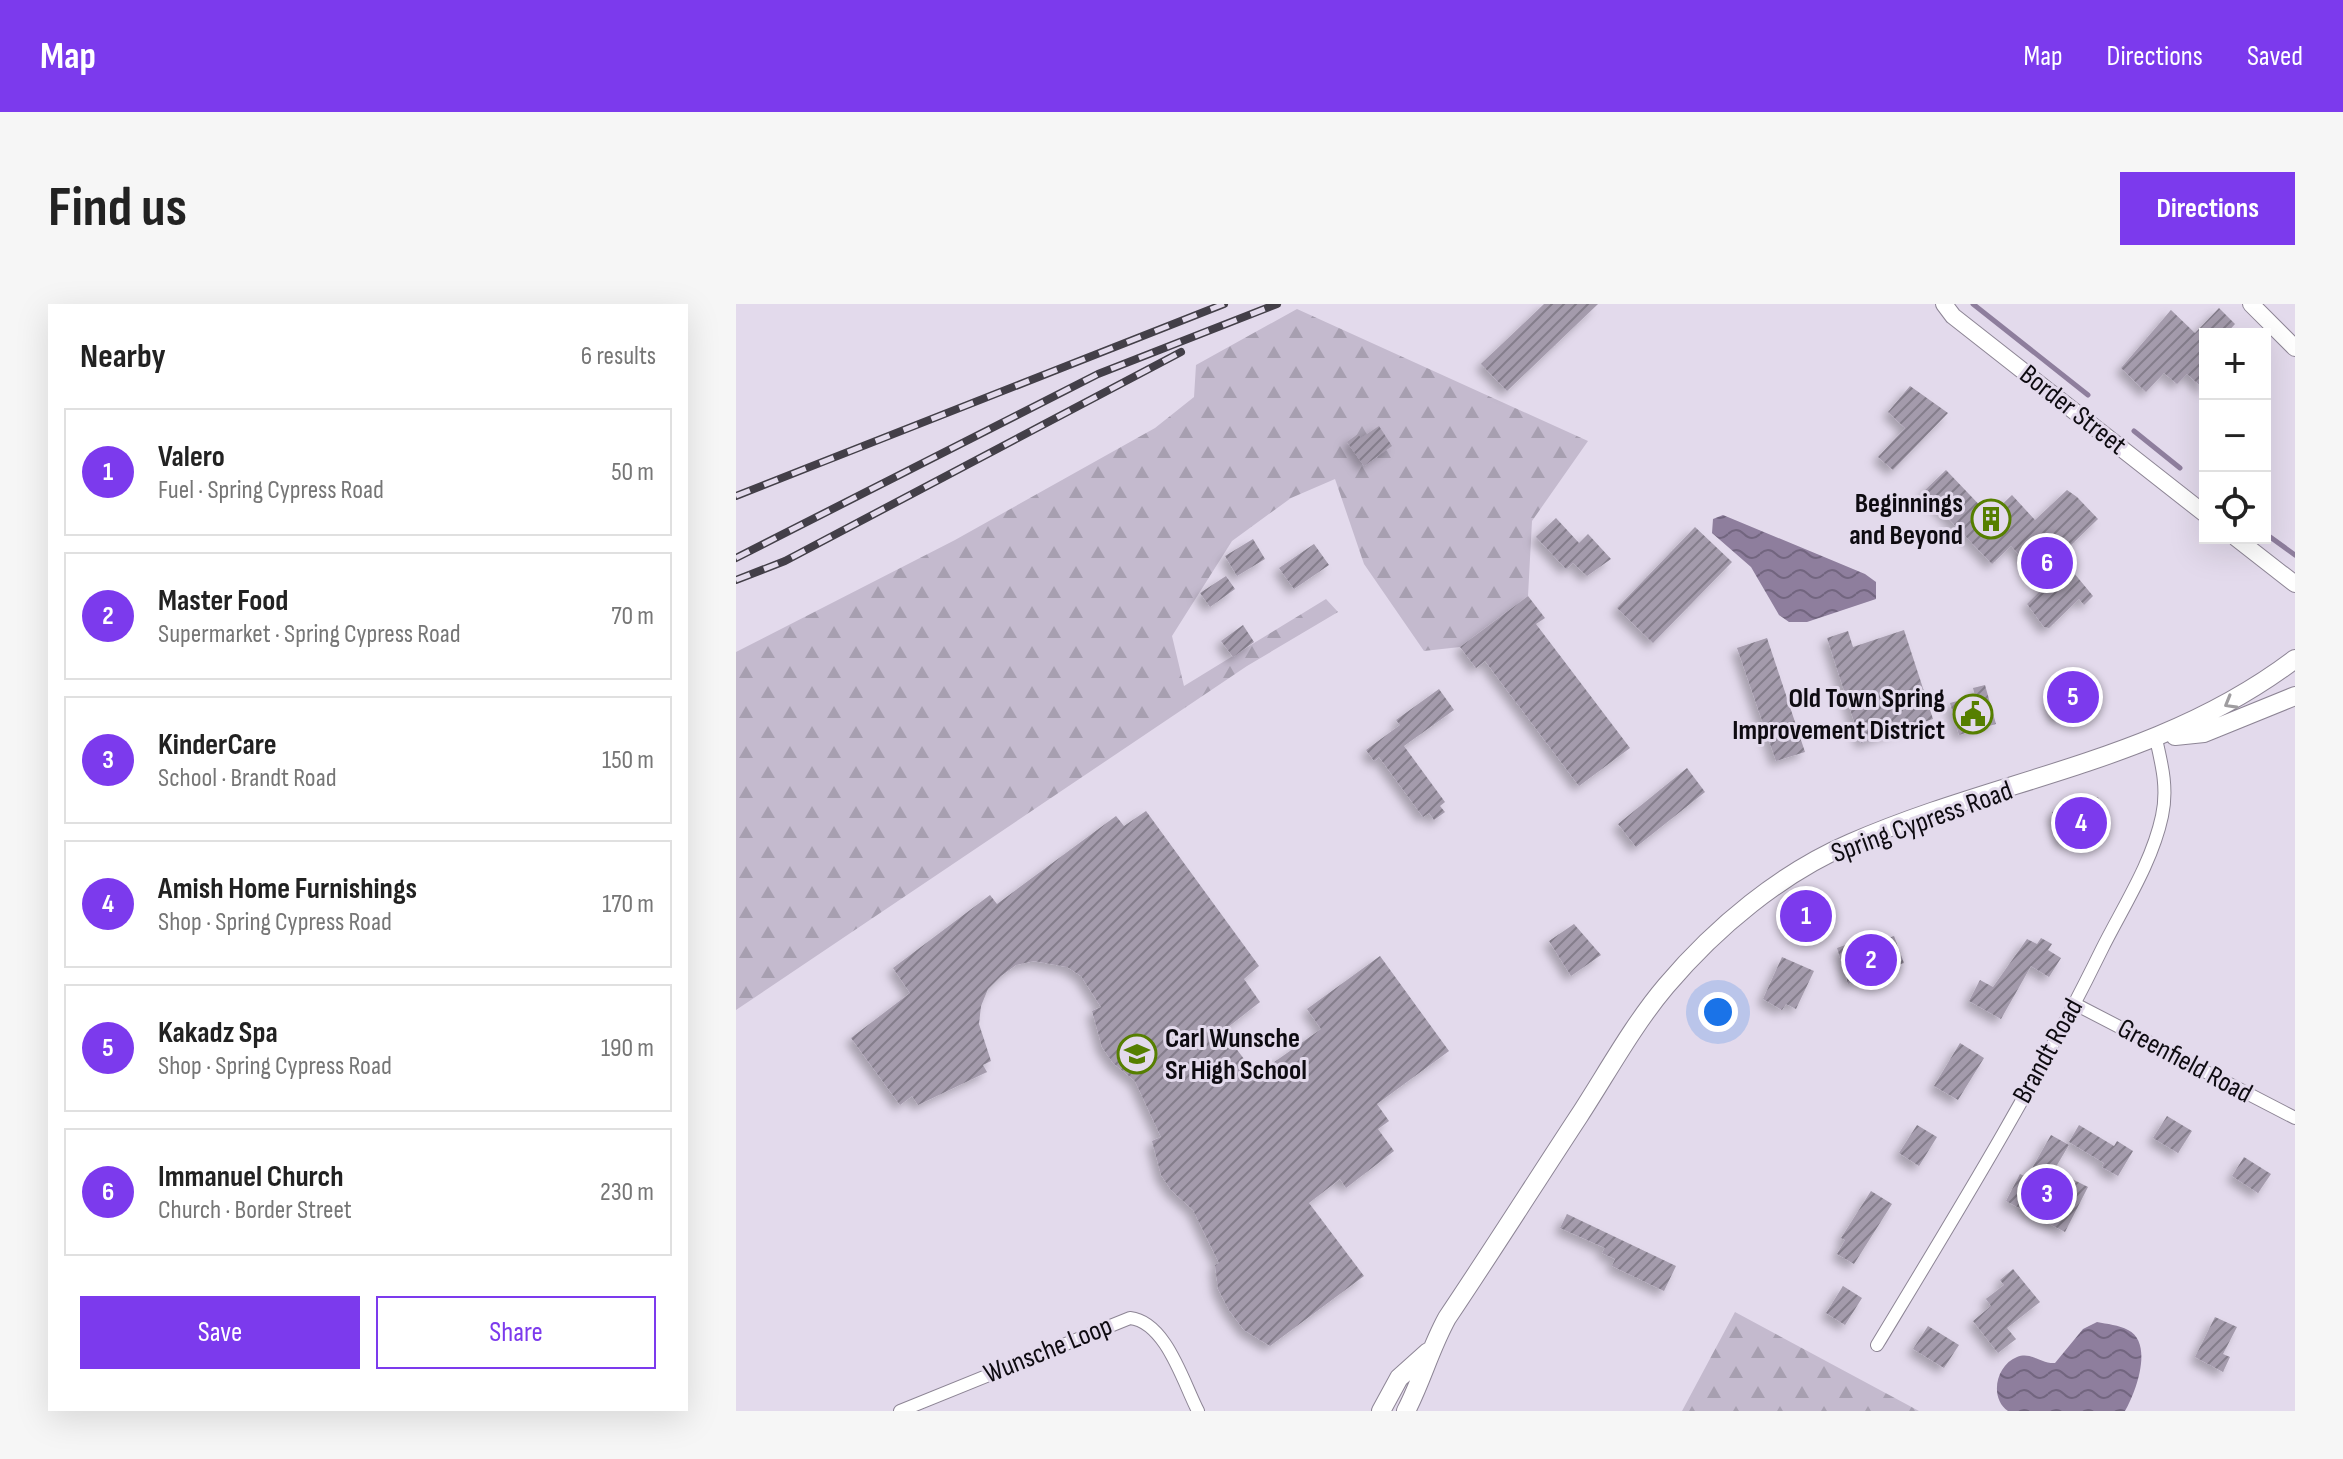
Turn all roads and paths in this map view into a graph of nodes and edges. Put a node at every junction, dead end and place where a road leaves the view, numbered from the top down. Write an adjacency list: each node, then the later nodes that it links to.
1 (1944, 304): 4 (street, Border Street)
2 (2251, 304): 3 (street)
3 (2295, 346)
4 (2199, 509)
5 (2244, 544): 6 (street)
6 (2295, 584)
7 (2295, 659): 9 (main road, Spring Cypress Road, one-way to 9)
8 (2295, 696): 9 (main road)
9 (2156, 739): 10 (street, Brandt Road); 13 (main road, Spring Cypress Road)
10 (2075, 1004): 11 (street, Greenfield Road); 12 (street, Brandt Road)
11 (2295, 1118)
12 (1877, 1345)
13 (1428, 1352): 16 (main road, Spring Cypress Road); 17 (main road, Spring Cypress Road)
14 (900, 1411): 15 (street, Wunsche Loop)
15 (1198, 1411)
16 (1381, 1411)
17 (1406, 1411)

